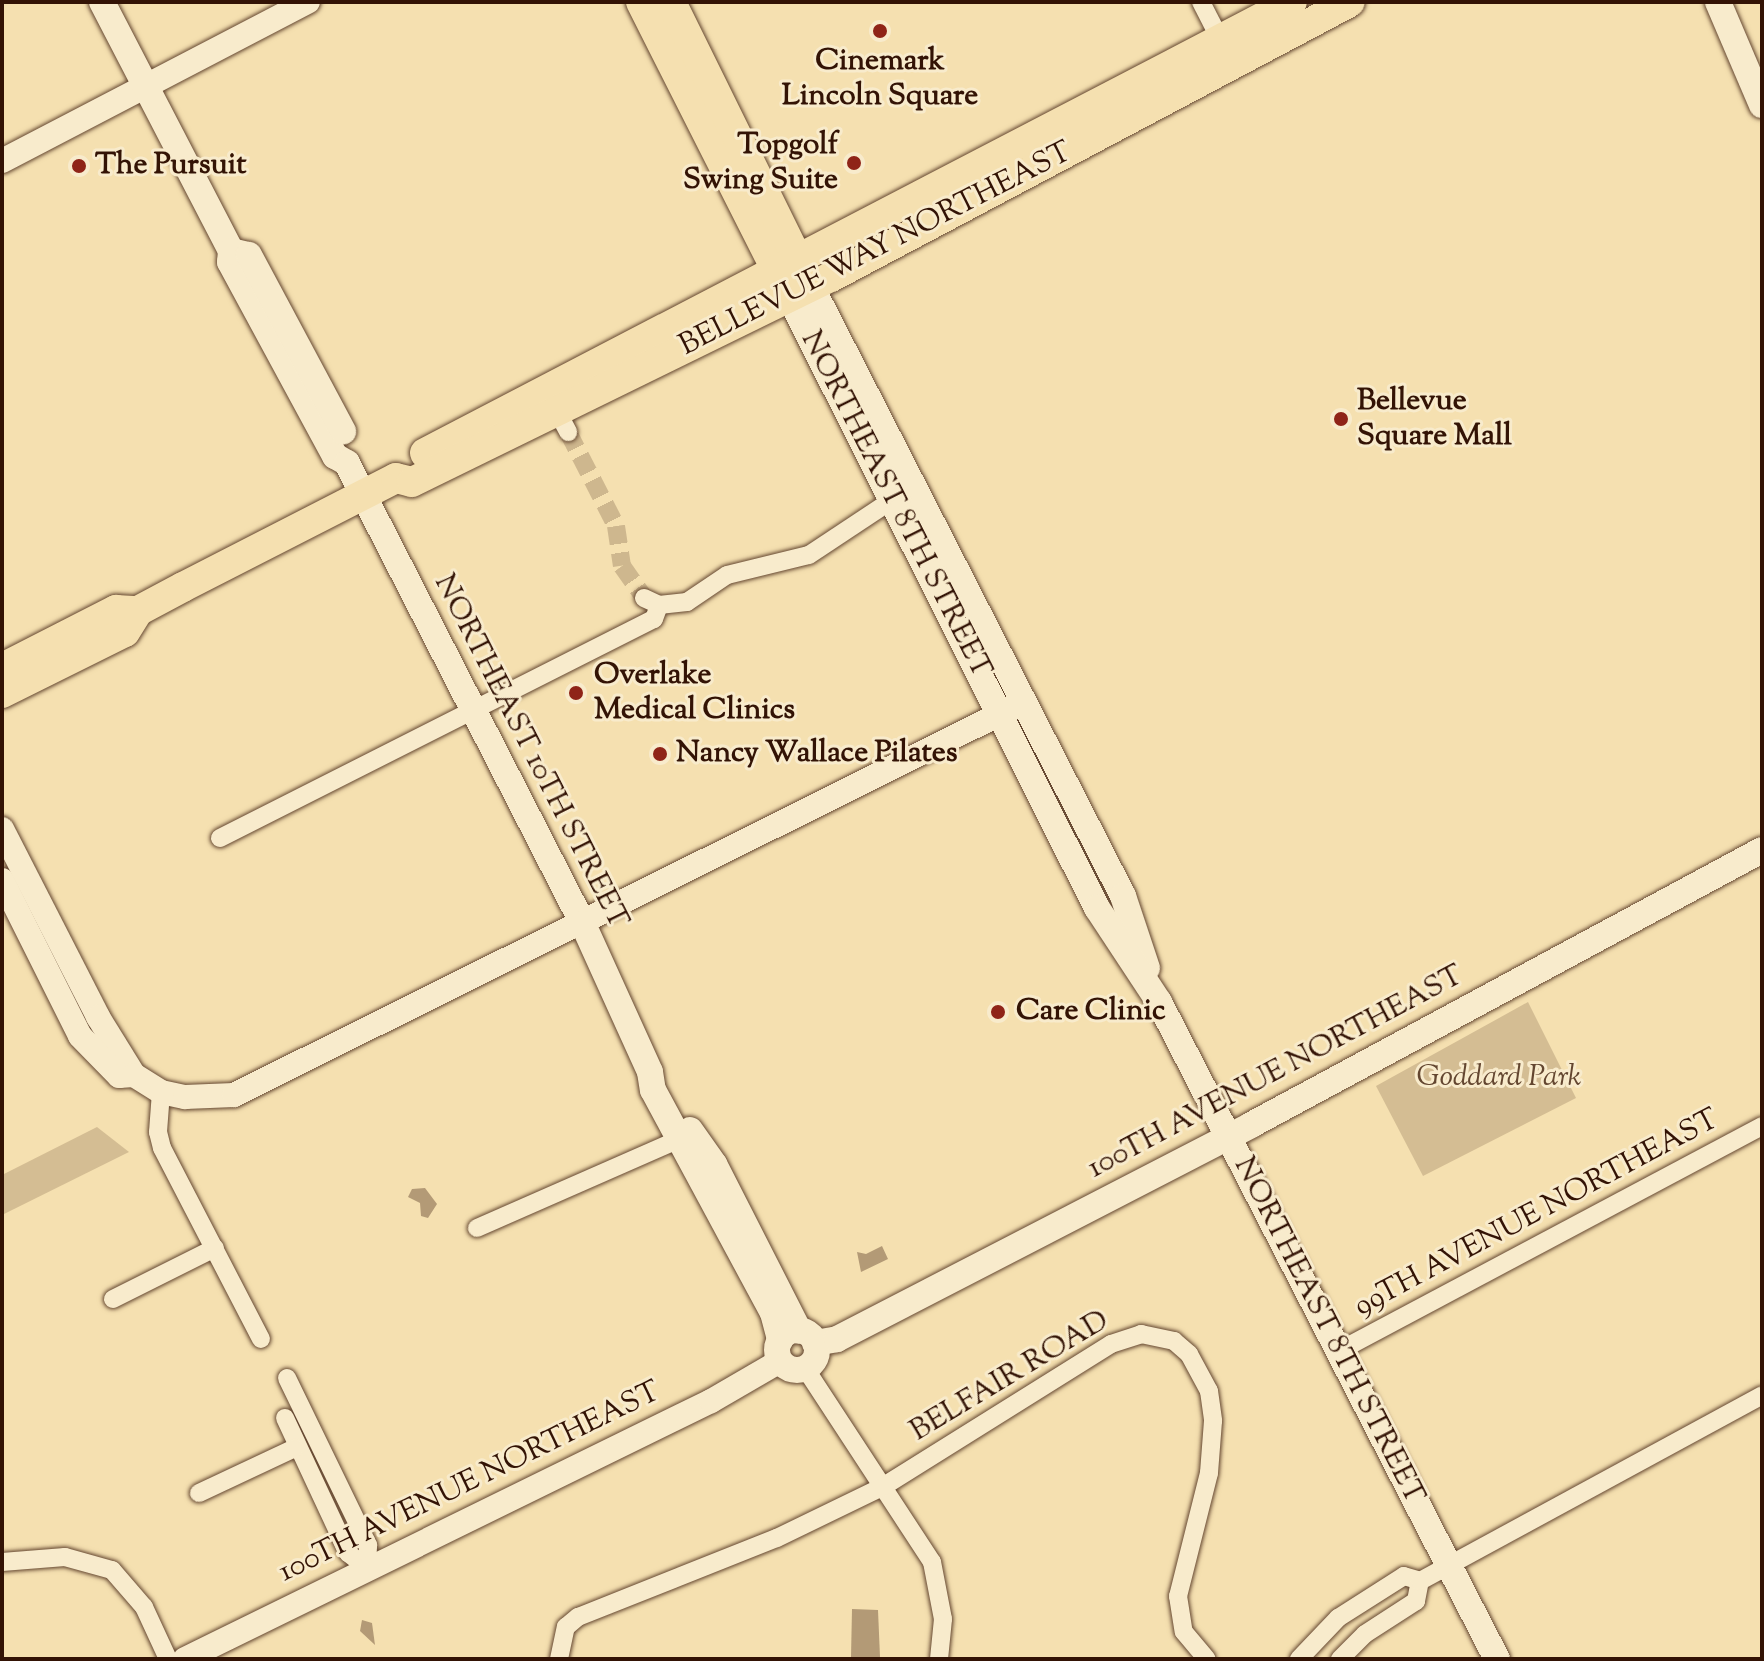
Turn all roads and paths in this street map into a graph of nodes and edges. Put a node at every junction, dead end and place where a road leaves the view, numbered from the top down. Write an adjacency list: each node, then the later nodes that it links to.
1 (102, 2): 12 (main road, NORTHEAST 10TH STREET)
2 (308, 2): 12 (street)
3 (641, 2): 18 (main road, NORTHEAST 8TH STREET)
4 (671, 2): 18 (main road, NORTHEAST 8TH STREET)
5 (1201, 2): 10 (street)
6 (1292, 2): 10 (main road, BELLEVUE WAY NORTHEAST)
7 (1350, 2): 16 (main road, BELLEVUE WAY NORTHEAST)
8 (1718, 2): 9 (main road)
9 (1738, 40): 11 (main road); 14 (main road)
10 (1221, 41): 13 (main road, BELLEVUE WAY NORTHEAST)
11 (1762, 56)
12 (146, 88): 15 (street); 17 (main road, NORTHEAST 10TH STREET)
13 (1100, 104): 16 (main road); 18 (main road, BELLEVUE WAY NORTHEAST)
14 (1762, 105)
15 (2, 161)
16 (1039, 166): 18 (main road, BELLEVUE WAY NORTHEAST)
17 (231, 251): 19 (main road, NORTHEAST 10TH STREET); 20 (main road, NORTHEAST 10TH STREET)
18 (794, 278): 21 (main road, BELLEVUE WAY NORTHEAST); 21 (main road, BELLEVUE WAY NORTHEAST); 23 (main road, NORTHEAST 8TH STREET); 27 (main road, NORTHEAST 8TH STREET)
19 (343, 431): 20 (street, NORTHEAST 10TH STREET)
20 (347, 463): 22 (main road, NORTHEAST 10TH STREET)
21 (396, 478): 22 (main road, BELLEVUE WAY NORTHEAST)
22 (364, 495): 24 (main road, BELLEVUE WAY NORTHEAST); 28 (main road, NORTHEAST 10TH STREET)
23 (892, 500): 27 (main road, NORTHEAST 8TH STREET); 28 (street)
24 (138, 611): 25 (main road, BELLEVUE WAY NORTHEAST); 26 (main road, BELLEVUE WAY NORTHEAST)
25 (2, 668)
26 (2, 693)
27 (1012, 708): 29 (main road, NORTHEAST 8TH STREET); 33 (main road, NORTHEAST 8TH STREET); 35 (street)
28 (474, 711): 31 (street); 35 (main road, NORTHEAST 10TH STREET)
29 (1033, 774): 33 (main road); 37 (main road, NORTHEAST 8TH STREET)
30 (2, 829): 36 (street)
31 (220, 838)
32 (1762, 850): 42 (main road, 100TH AVENUE NORTHEAST)
33 (1109, 868): 37 (main road, NORTHEAST 8TH STREET)
34 (6, 888): 36 (street); 38 (street)
35 (583, 924): 39 (street); 41 (main road, NORTHEAST 10TH STREET)
36 (73, 968): 38 (street)
37 (1159, 1002): 42 (main road, NORTHEAST 8TH STREET)
38 (134, 1075): 39 (street)
39 (161, 1092): 44 (street)
40 (1762, 1126): 48 (street, 99TH AVENUE NORTHEAST)
41 (684, 1137): 43 (street); 47 (main road, NORTHEAST 10TH STREET)
42 (1228, 1137): 47 (main road, 100TH AVENUE NORTHEAST); 48 (main road, NORTHEAST 8TH STREET)
43 (477, 1228)
44 (215, 1248): 45 (street); 46 (street)
45 (113, 1299)
46 (261, 1339)
47 (796, 1349): 53 (street); 57 (street, 100TH AVENUE NORTHEAST)
48 (1339, 1351): 56 (main road, NORTHEAST 8TH STREET)
49 (287, 1378): 57 (street)
50 (1762, 1395): 56 (street)
51 (285, 1418): 52 (street)
52 (295, 1448): 54 (street); 57 (street)
53 (884, 1486): 61 (street, BELFAIR ROAD); 62 (street); 63 (street, BELFAIR ROAD)
54 (199, 1493)
55 (2, 1562): 59 (street)
56 (1448, 1564): 58 (street); 66 (main road, NORTHEAST 8TH STREET)
57 (367, 1568): 60 (street, 100TH AVENUE NORTHEAST)
58 (1420, 1581): 64 (street); 65 (street)
59 (168, 1659)
60 (185, 1659)
61 (559, 1659)
62 (939, 1659)
63 (1207, 1659)
64 (1299, 1659)
65 (1340, 1659)
66 (1497, 1659)

